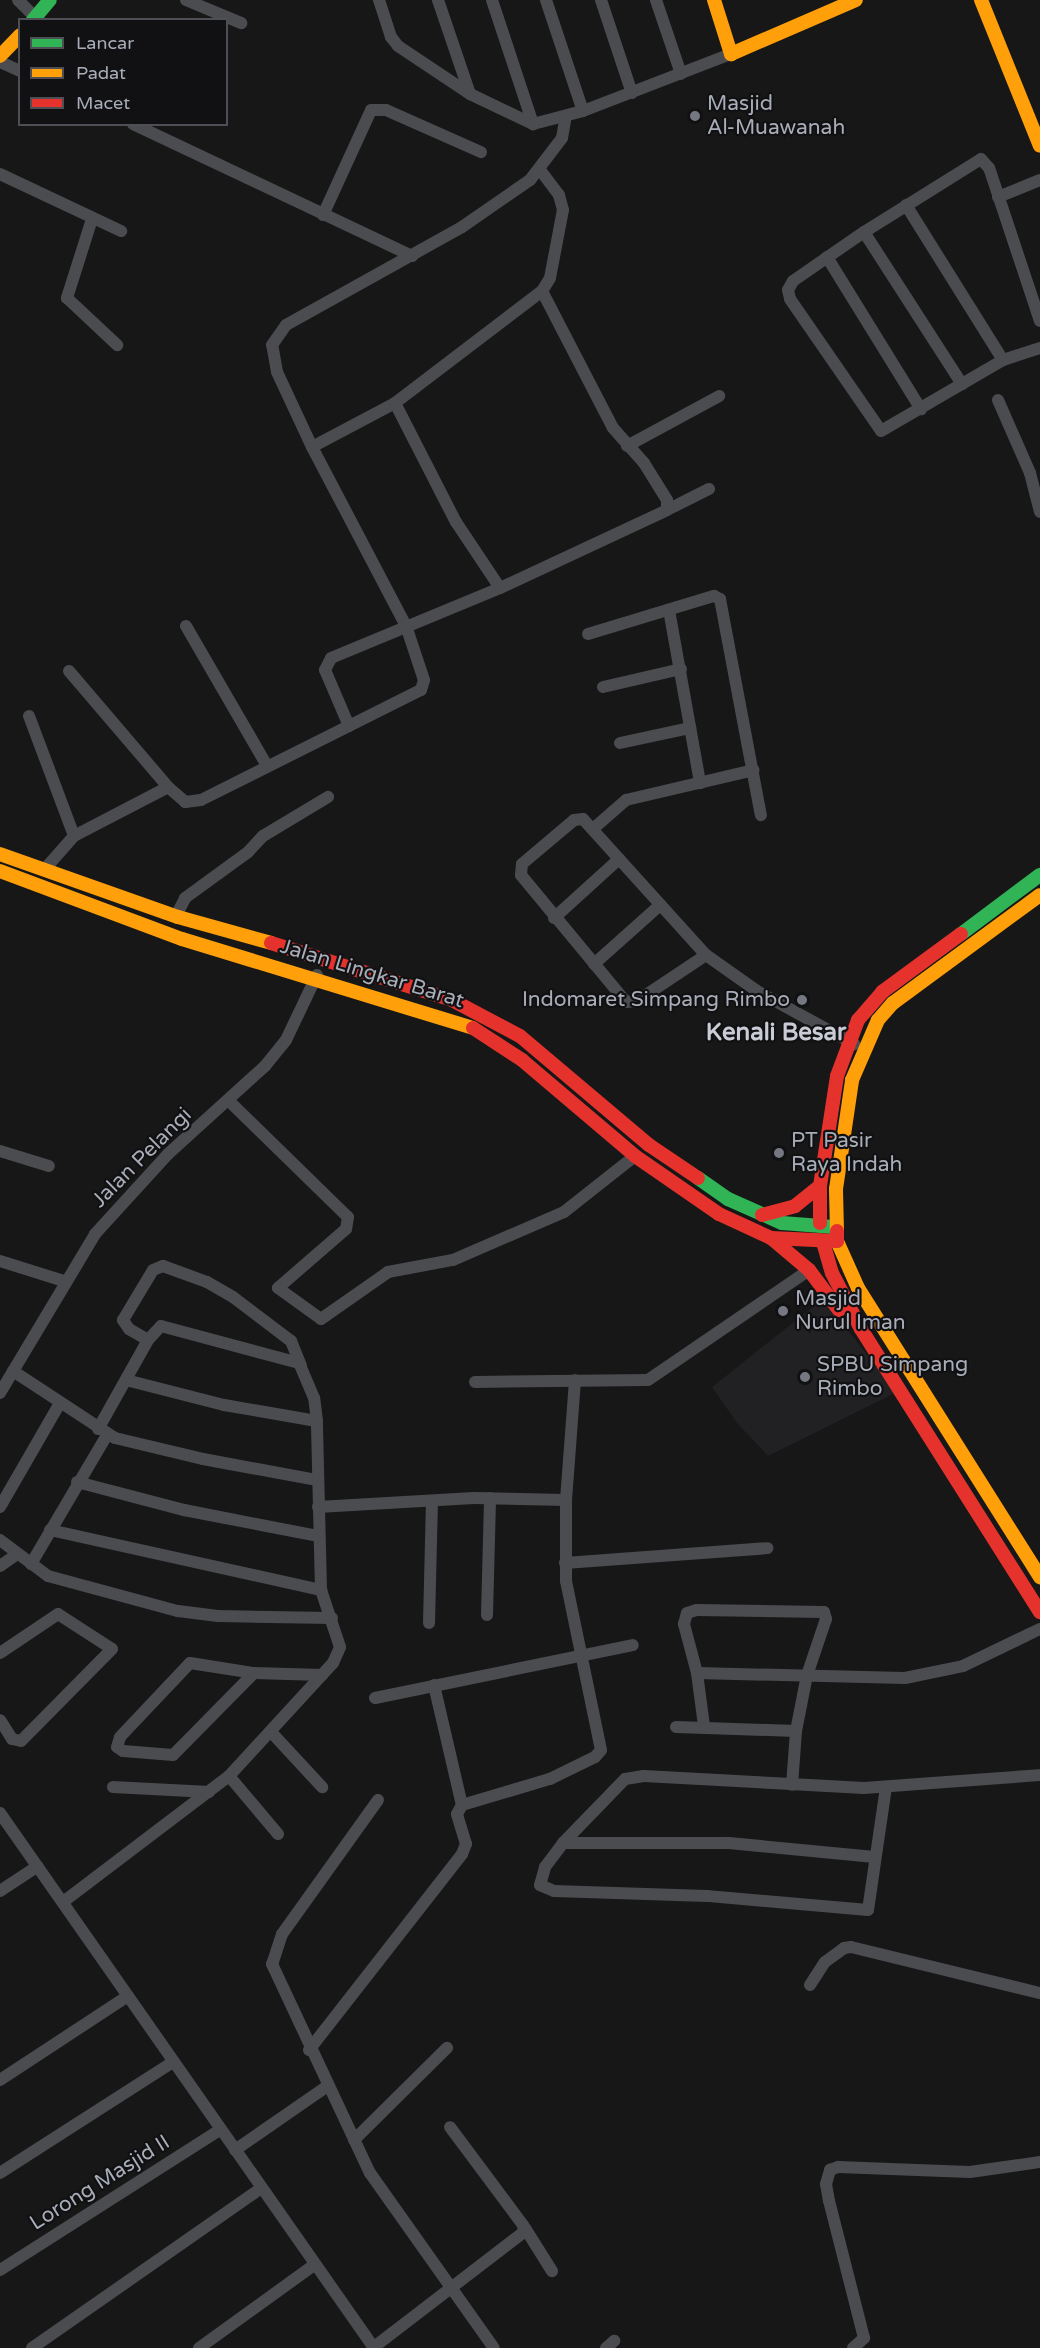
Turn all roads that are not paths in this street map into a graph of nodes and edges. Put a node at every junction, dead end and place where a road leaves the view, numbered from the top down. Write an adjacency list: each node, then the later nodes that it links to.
1 (18, 0): 13 (street)
2 (50, 0): 13 (main road)
3 (186, 0): 14 (street)
4 (379, 0): 21 (street)
5 (438, 0): 21 (street)
6 (492, 0): 25 (street)
7 (546, 0): 23 (street)
8 (601, 0): 22 (street)
9 (656, 0): 20 (street)
10 (714, 0): 16 (main road)
11 (856, 0): 16 (main road)
12 (981, 0): 27 (main road)
13 (34, 18)
14 (241, 23)
15 (18, 37): 17 (main road)
16 (731, 54): 20 (street)
17 (0, 56)
18 (0, 62): 19 (street)
19 (18, 70)
20 (681, 74): 22 (street)
21 (471, 93): 25 (street)
22 (632, 93): 23 (street)
23 (583, 111): 24 (street)
24 (566, 116): 25 (street); 29 (street)
25 (533, 124)
26 (137, 126): 34 (street)
27 (1040, 146)
28 (481, 152): 34 (street)
29 (540, 170): 38 (street); 40 (street)
30 (0, 174): 35 (street)
31 (1040, 180): 32 (street)
32 (998, 197): 33 (street); 41 (street)
33 (906, 205): 37 (street); 44 (street)
34 (323, 215): 38 (street)
35 (92, 219): 36 (street); 42 (street)
36 (121, 231)
37 (864, 232): 39 (street); 45 (street)
38 (412, 256): 51 (street)
39 (827, 257): 49 (street); 49 (street)
40 (542, 291): 48 (street); 50 (street)
41 (1040, 321)
42 (117, 345)
43 (1040, 348): 44 (street)
44 (1003, 360): 45 (street)
45 (962, 384): 49 (street)
46 (719, 396): 50 (street)
47 (998, 400): 52 (street)
48 (395, 404): 51 (street); 56 (street)
49 (921, 409)
50 (627, 446): 54 (street)
51 (312, 447): 59 (street)
52 (1035, 472): 55 (street)
53 (710, 489): 54 (street)
54 (666, 510): 56 (street)
55 (1040, 512)
56 (500, 588): 59 (street)
57 (669, 610): 60 (street); 61 (street); 69 (street)
58 (186, 626): 68 (street)
59 (406, 626): 65 (street); 65 (street)
60 (588, 634)
61 (681, 669): 63 (street); 66 (street)
62 (69, 671): 71 (street)
63 (603, 687)
64 (29, 716): 75 (street)
65 (349, 726): 68 (street)
66 (690, 728): 67 (street); 70 (street)
67 (620, 743)
68 (267, 766): 71 (street)
69 (754, 770): 70 (street); 73 (street)
70 (700, 783): 74 (street)
71 (168, 787): 75 (street)
72 (328, 797): 83 (street)
73 (761, 815)
74 (594, 828): 77 (street); 84 (street)
75 (74, 836): 78 (street)
76 (0, 854): 78 (main road, Jalan Lingkar Barat)
77 (619, 860): 82 (street); 84 (street)
78 (44, 870): 83 (main road, Jalan Lingkar Barat)
79 (0, 872): 88 (main road, Jalan Lingkar Barat)
80 (1038, 881): 89 (main road)
81 (1040, 895): 90 (main road)
82 (660, 905): 85 (street); 87 (street)
83 (176, 916): 86 (main road, Jalan Lingkar Barat)
84 (554, 918): 87 (street)
85 (706, 955): 87 (street); 89 (street)
86 (322, 960): 88 (street, Jalan Pelangi); 96 (main road, Jalan Lingkar Barat)
87 (594, 964)
88 (316, 977): 91 (street, Jalan Pelangi); 93 (main road, Jalan Lingkar Barat)
89 (847, 1041): 90 (street); 95 (main road)
90 (863, 1047): 97 (main road)
91 (229, 1101): 93 (street); 101 (street, Jalan Pelangi)
92 (0, 1151): 94 (street)
93 (635, 1156): 98 (main road, Jalan Lingkar Barat)
94 (49, 1166)
95 (820, 1185): 96 (main road); 97 (main road)
96 (762, 1215): 97 (main road, Jalan Lingkar Barat)
97 (829, 1234): 98 (main road, Jalan Lingkar Barat); 102 (main road); 120 (main road)
98 (771, 1238): 100 (main road)
99 (0, 1261): 101 (street)
100 (809, 1270): 102 (main road); 107 (street)
101 (64, 1281): 105 (street, Jalan Pelangi)
102 (861, 1329): 121 (main road)
103 (148, 1340): 104 (street); 104 (street); 106 (street)
104 (301, 1366): 111 (street)
105 (13, 1371): 109 (street, Jalan Pelangi); 110 (street)
106 (126, 1380): 111 (street); 112 (street)
107 (575, 1380): 108 (street); 117 (street)
108 (475, 1382)
109 (0, 1393)
110 (60, 1403): 112 (street); 119 (street)
111 (317, 1421): 113 (street)
112 (102, 1432): 113 (street); 114 (street)
113 (316, 1479): 118 (street)
114 (77, 1482): 122 (street); 123 (street)
115 (490, 1498): 116 (street); 117 (street); 133 (street)
116 (432, 1500): 118 (street); 135 (street)
117 (566, 1500): 127 (street)
118 (318, 1507): 123 (street)
119 (0, 1508)
120 (998, 1510): 121 (main road); 130 (main road)
121 (981, 1516): 132 (main road)
122 (50, 1530): 128 (street); 131 (street)
123 (318, 1536): 131 (street)
124 (0, 1540): 126 (street)
125 (767, 1548): 127 (street)
126 (16, 1555): 128 (street); 129 (street)
127 (565, 1563): 139 (street)
128 (31, 1564): 134 (street)
129 (0, 1566)
130 (1040, 1577)
131 (321, 1590): 134 (street)
132 (1040, 1612)
133 (487, 1614)
134 (332, 1618): 142 (street)
135 (429, 1623)
136 (1040, 1629): 143 (street)
137 (633, 1645): 139 (street)
138 (0, 1653): 146 (street)
139 (581, 1656): 144 (street); 159 (street)
140 (254, 1673): 140 (street); 142 (street)
141 (697, 1673): 143 (street); 143 (street); 147 (street)
142 (322, 1675): 150 (street)
143 (807, 1675): 149 (street)
144 (434, 1685): 145 (street); 159 (street)
145 (375, 1698)
146 (0, 1720)
147 (704, 1726): 148 (street); 149 (street)
148 (676, 1727)
149 (796, 1731): 153 (street)
150 (272, 1733): 152 (street); 155 (street)
151 (1040, 1775): 156 (street)
152 (230, 1776): 157 (street); 161 (street)
153 (792, 1785): 156 (street); 162 (street)
154 (113, 1787): 157 (street)
155 (322, 1787)
156 (886, 1787): 163 (street)
157 (209, 1792): 166 (street)
158 (378, 1800): 171 (street)
159 (462, 1805): 171 (street)
160 (0, 1813): 164 (street)
161 (278, 1833)
162 (562, 1843): 163 (street); 163 (street)
163 (874, 1857)
164 (38, 1866): 165 (street); 166 (street)
165 (0, 1891)
166 (63, 1902): 169 (street)
167 (810, 1985): 168 (street)
168 (1040, 1993)
169 (128, 1996): 172 (street); 173 (street)
170 (447, 2048): 177 (street)
171 (309, 2050): 174 (street)
172 (173, 2061): 176 (street); 180 (street)
173 (2, 2075)
174 (326, 2087): 177 (street); 178 (street)
175 (450, 2127): 182 (street)
176 (220, 2130): 178 (street); 184 (street, Lorong Masjid II)
177 (354, 2140): 186 (street)
178 (235, 2150): 181 (street)
179 (1040, 2162): 191 (street)
180 (0, 2173)
181 (261, 2188): 183 (street); 187 (street)
182 (525, 2228): 185 (street); 186 (street)
183 (314, 2265): 188 (street); 189 (street)
184 (0, 2270)
185 (552, 2271)
186 (450, 2287): 189 (street); 190 (street)
187 (32, 2348)
188 (199, 2348)
189 (374, 2348)
190 (494, 2348)
191 (852, 2348)

